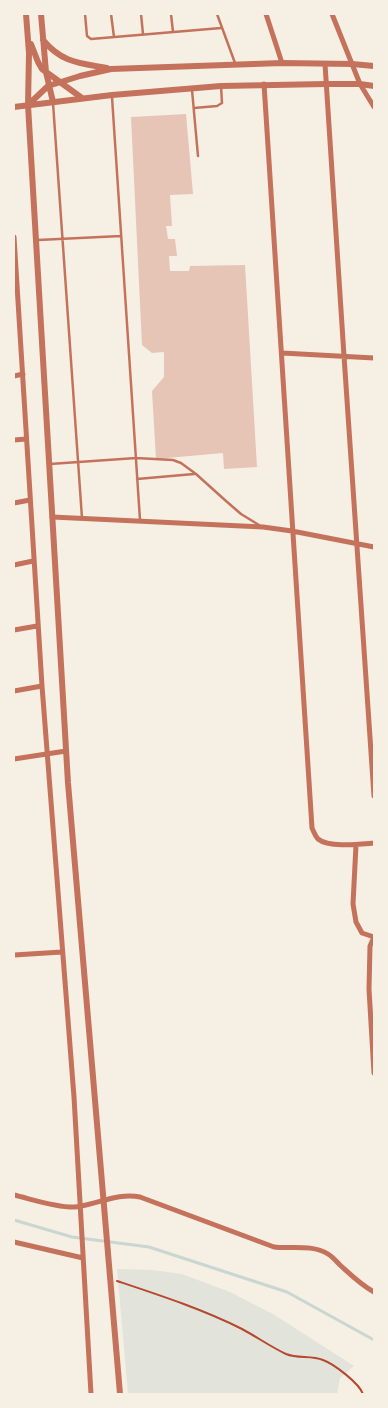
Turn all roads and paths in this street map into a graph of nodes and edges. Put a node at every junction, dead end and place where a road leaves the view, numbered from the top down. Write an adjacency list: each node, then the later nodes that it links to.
1 (26, 14): 13 (street)
2 (41, 14): 15 (street)
3 (85, 14): 14 (lane)
4 (112, 14): 14 (lane)
5 (141, 14): 12 (lane)
6 (171, 14): 11 (lane)
7 (217, 14): 10 (lane)
8 (266, 14): 16 (street)
9 (332, 14): 18 (street)
10 (221, 28): 11 (lane); 19 (lane)
11 (173, 32): 12 (lane)
12 (143, 34): 14 (lane)
13 (28, 36): 22 (street); 34 (street)
14 (114, 37)
15 (43, 40): 21 (street); 22 (street)
16 (282, 63): 17 (street); 19 (street)
17 (325, 64): 18 (street); 25 (street)
18 (352, 64): 20 (street); 26 (street)
19 (236, 65): 21 (street)
20 (374, 66)
21 (111, 69): 23 (street)
22 (46, 72): 23 (street); 27 (street)
23 (60, 82): 27 (street); 32 (street)
24 (264, 84): 25 (street); 28 (street); 44 (street)
25 (326, 84): 26 (street); 45 (street)
26 (360, 84): 29 (street); 36 (street)
27 (48, 86): 33 (street); 34 (street)
28 (221, 86): 30 (street); 37 (lane)
29 (374, 86)
30 (192, 88): 31 (street); 37 (lane)
31 (112, 95): 32 (street); 39 (lane)
32 (82, 98): 33 (street)
33 (53, 102): 34 (street); 41 (lane)
34 (28, 105): 35 (street); 42 (street)
35 (14, 107)
36 (374, 107)
37 (194, 108): 38 (lane)
38 (198, 156)
39 (121, 236): 41 (lane); 51 (lane)
40 (14, 239): 43 (street)
41 (62, 239): 42 (lane); 52 (lane)
42 (35, 240): 53 (street)
43 (16, 309): 47 (street)
44 (282, 353): 45 (street); 62 (street)
45 (344, 356): 46 (street); 63 (street)
46 (374, 358)
47 (23, 374): 48 (street); 49 (street)
48 (14, 376)
49 (26, 439): 50 (street); 56 (street)
50 (14, 440)
51 (136, 458): 52 (lane); 54 (lane); 55 (lane)
52 (78, 462): 53 (lane); 59 (lane)
53 (49, 464): 58 (street)
54 (196, 474): 55 (lane); 61 (lane)
55 (138, 479): 60 (lane)
56 (30, 500): 57 (street); 65 (street)
57 (14, 503)
58 (52, 517): 59 (street); 71 (street)
59 (82, 518): 60 (street)
60 (140, 521): 61 (street)
61 (263, 527): 62 (street)
62 (292, 531): 63 (street); 76 (street)
63 (356, 543): 64 (street); 74 (street)
64 (374, 546)
65 (33, 561): 66 (street); 67 (street)
66 (14, 565)
67 (38, 626): 68 (street); 69 (street)
68 (14, 630)
69 (42, 686): 70 (street); 72 (street)
70 (14, 691)
71 (66, 751): 72 (street); 82 (street)
72 (46, 754): 73 (street); 78 (street)
73 (14, 759)
74 (374, 796)
75 (374, 843): 76 (street)
76 (356, 845): 77 (street)
77 (374, 937): 80 (street)
78 (62, 952): 79 (street); 83 (street)
79 (14, 955)
80 (374, 1073)
81 (14, 1195): 83 (street)
82 (104, 1201): 83 (street); 86 (street); 87 (street)
83 (80, 1209): 85 (street)
84 (14, 1242): 85 (street)
85 (82, 1256): 88 (street)
86 (110, 1278): 89 (street); 90 (path)
87 (374, 1292)
88 (90, 1394)
89 (120, 1394)
90 (363, 1394)

